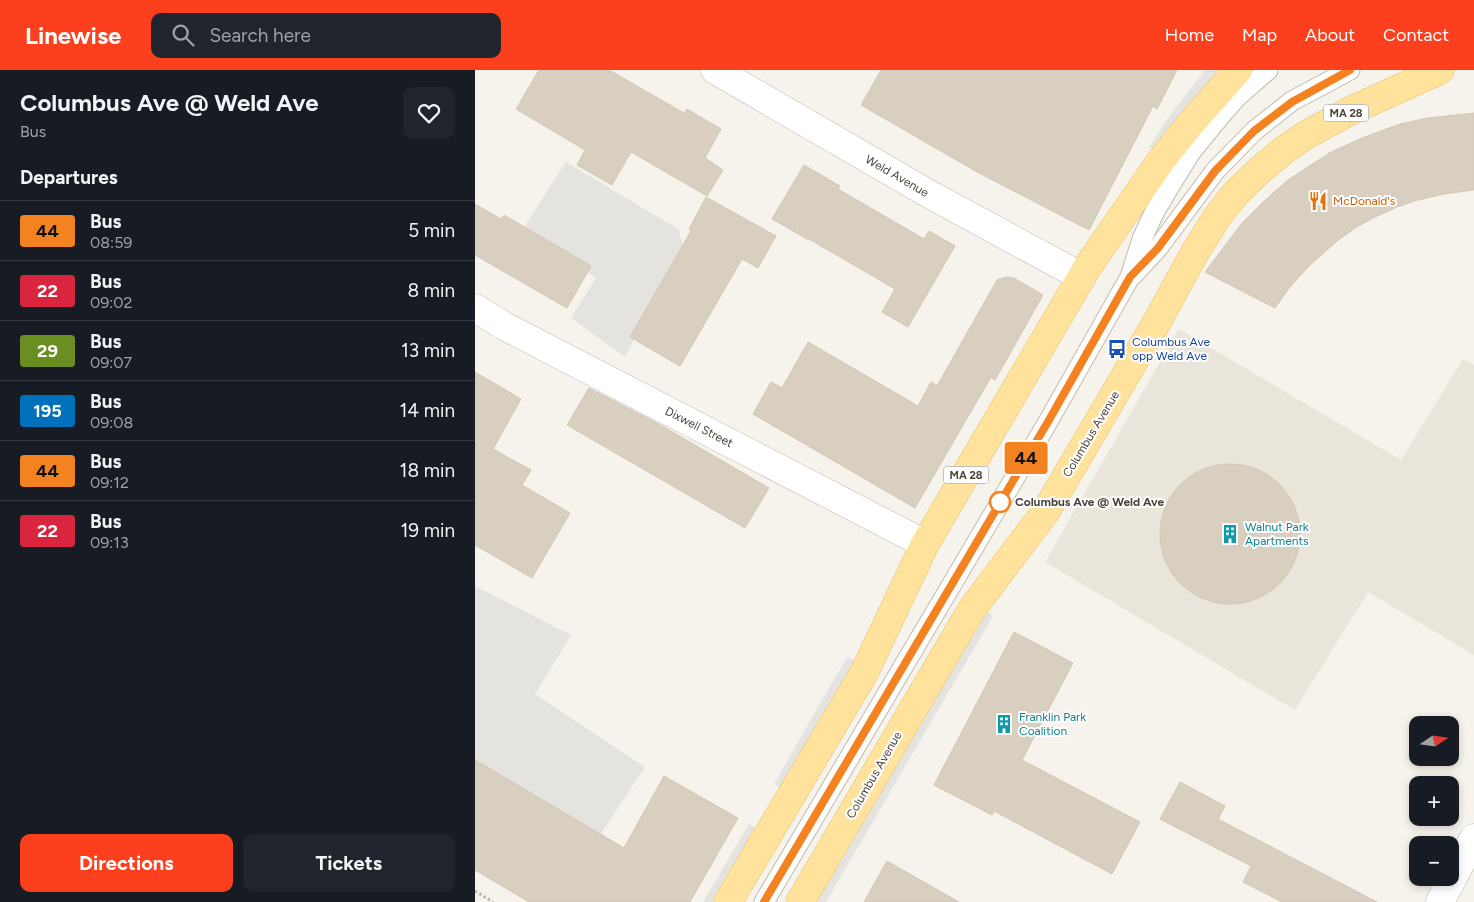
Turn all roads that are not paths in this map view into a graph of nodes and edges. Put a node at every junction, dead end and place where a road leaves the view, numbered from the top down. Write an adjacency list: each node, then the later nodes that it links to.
1 (715, 70): 6 (street, Weld Avenue)
2 (1238, 70): 6 (main road, MA 28)
3 (1268, 70): 7 (lane)
4 (1350, 70): 7 (lane)
5 (1440, 70): 13 (main road, Columbus Avenue / MA 28)
6 (1082, 277): 9 (main road, MA 28)
7 (1130, 277): 12 (lane)
8 (475, 308): 9 (street, Dixwell Street)
9 (925, 544): 11 (main road, MA 28)
10 (1474, 838): 14 (street)
11 (728, 902)
12 (764, 902)
13 (800, 902)
14 (1440, 902)

